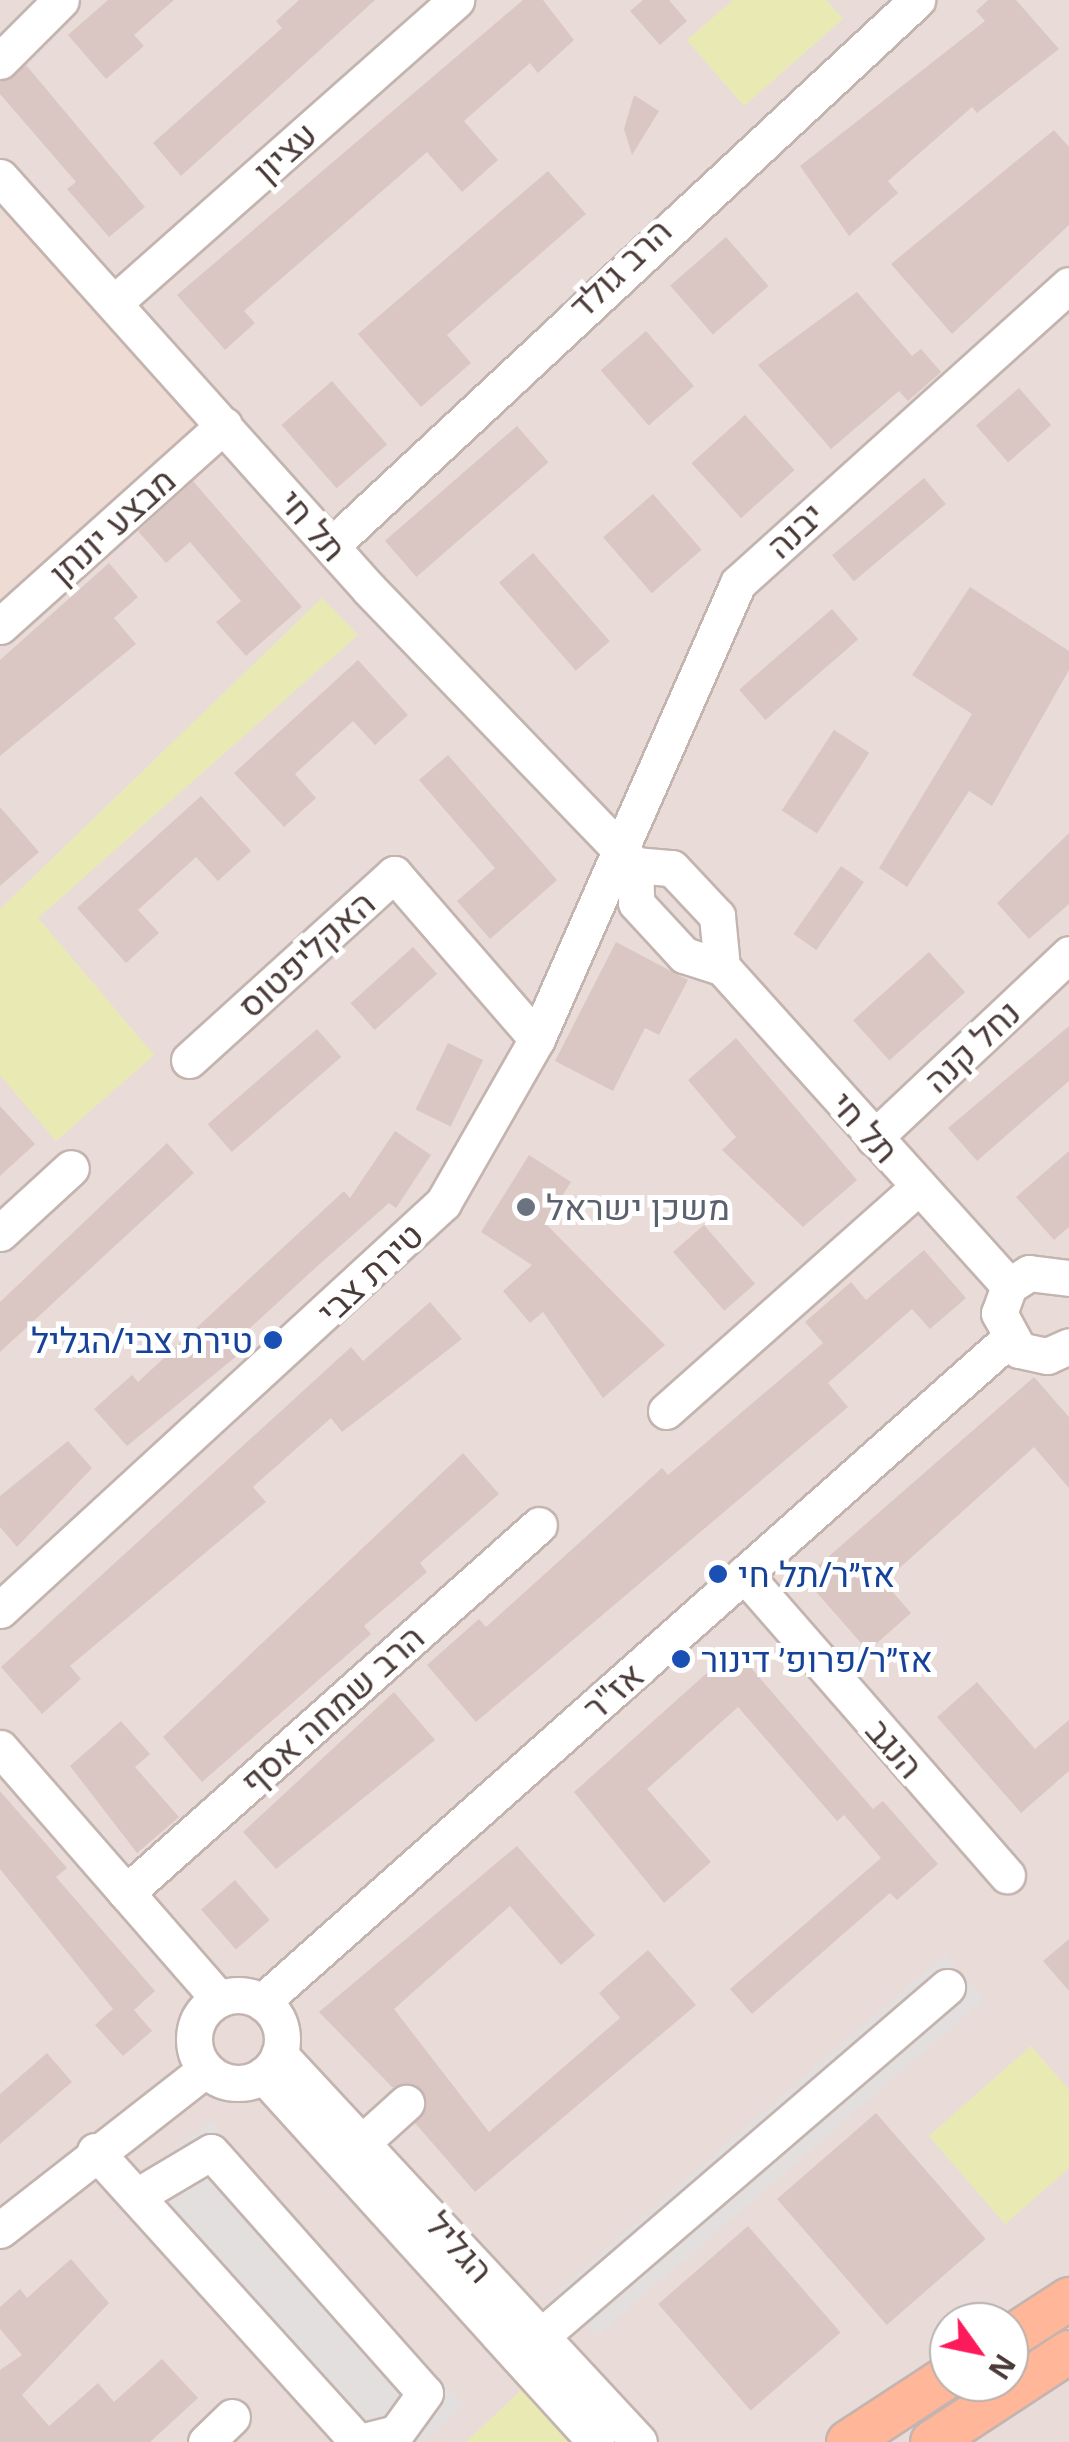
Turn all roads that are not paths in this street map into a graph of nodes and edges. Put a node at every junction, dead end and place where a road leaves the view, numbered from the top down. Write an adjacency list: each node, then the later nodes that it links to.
1 (61, 0): 4 (street)
2 (456, 0): 7 (street, עציון)
3 (917, 0): 9 (street, הרב גולד)
4 (0, 60)
5 (0, 177): 7 (street, תל חי)
6 (1069, 285): 11 (street, יבנה)
7 (114, 303): 8 (street, תל חי)
8 (224, 425): 9 (street, תל חי); 10 (street, מבצע יונתן)
9 (332, 545): 11 (street, תל חי)
10 (0, 626)
11 (625, 855): 13 (street, תל חי); 13 (street); 14 (street, טירת צבי)
12 (1069, 954): 16 (street, נחל קנה)
13 (722, 968): 16 (street, תל חי)
14 (537, 1040): 15 (street, האקליפטוס); 27 (street, טירת צבי)
15 (189, 1060)
16 (874, 1138): 18 (street, תל חי)
17 (71, 1168): 19 (street)
18 (918, 1186): 21 (street, תל חי); 24 (street)
19 (0, 1233)
20 (1069, 1278): 21 (street)
21 (1010, 1286): 22 (street)
22 (1008, 1340): 23 (street); 26 (street, אז"ר)
23 (1069, 1346)
24 (666, 1411)
25 (539, 1525): 30 (street, הרב שמחה אסף)
26 (744, 1574): 29 (street, הנגב); 33 (street, אז"ר)
27 (0, 1610)
28 (0, 1748): 30 (street)
29 (1007, 1876)
30 (126, 1893): 32 (street)
31 (947, 1987): 43 (street)
32 (219, 1999): 33 (street); 35 (street)
33 (262, 2002): 34 (street)
34 (271, 2065): 35 (street); 38 (street, הגליל)
35 (206, 2069): 37 (street)
36 (406, 2102): 38 (street)
37 (94, 2151): 39 (street); 40 (street)
38 (352, 2151): 43 (street, הגליל)
39 (142, 2194): 48 (street); 48 (street)
40 (0, 2230)
41 (1069, 2298): 42 (main road)
42 (1029, 2325)
43 (530, 2346): 49 (street, הגליל); 50 (street, הגליל)
44 (1069, 2352): 52 (main road)
45 (929, 2389): 51 (main road)
46 (232, 2418): 47 (street)
47 (206, 2442)
48 (360, 2442)
49 (596, 2442)
50 (639, 2442)
51 (848, 2442)
52 (932, 2442)

